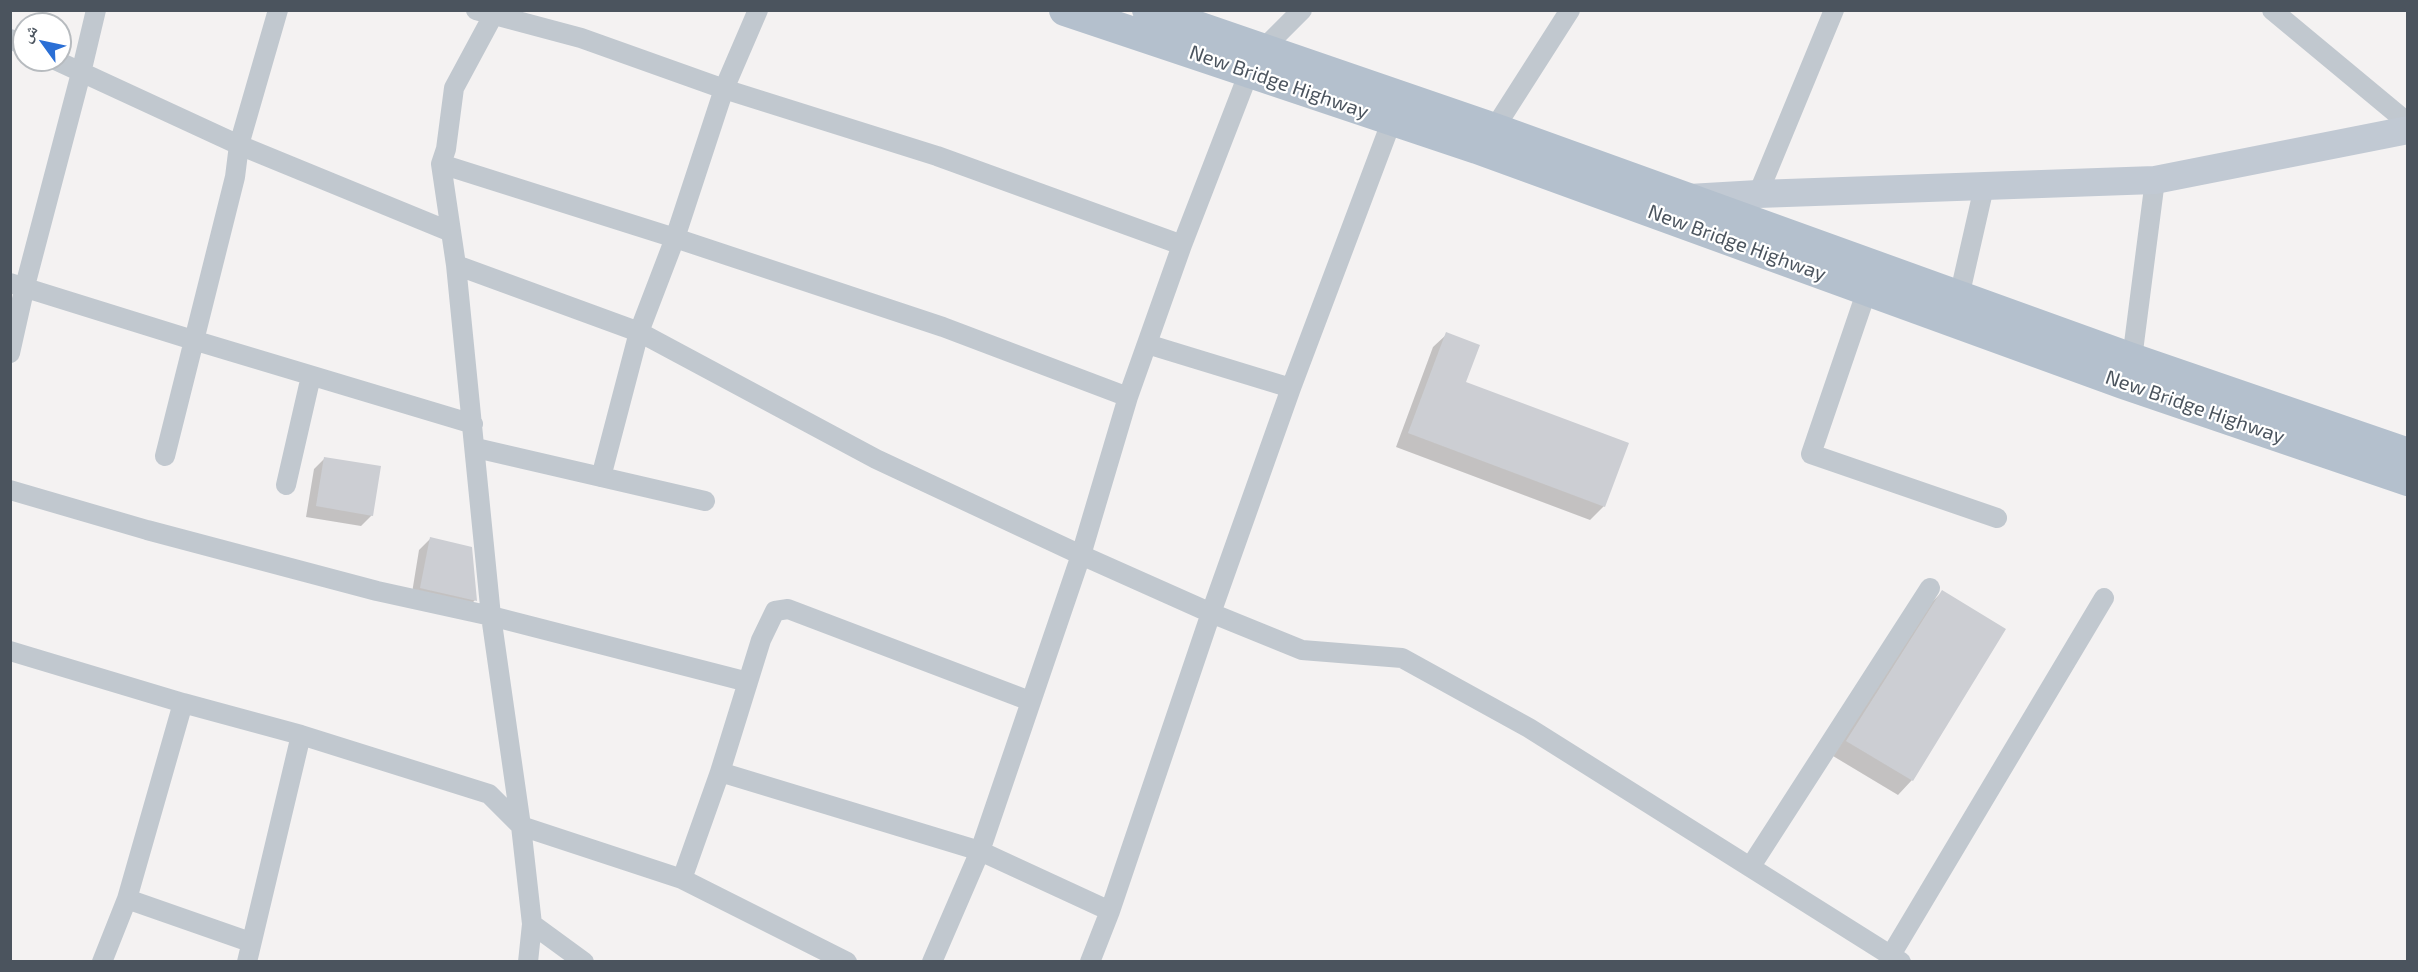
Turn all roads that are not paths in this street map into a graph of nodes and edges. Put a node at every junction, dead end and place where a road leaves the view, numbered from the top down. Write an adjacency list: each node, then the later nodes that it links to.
1 (96, 10): 13 (street)
2 (278, 10): 19 (street)
3 (758, 10): 14 (street)
4 (1065, 10): 11 (main road, New Bridge Highway)
5 (1148, 10): 11 (main road, New Bridge Highway)
6 (1302, 10): 11 (street)
7 (1570, 10): 17 (street)
8 (1834, 10): 23 (street)
9 (2272, 10): 16 (street)
10 (488, 12): 14 (street); 20 (street)
11 (1255, 61): 15 (main road, New Bridge Highway); 17 (main road, New Bridge Highway); 27 (street)
12 (72, 68): 13 (street)
13 (81, 73): 19 (street); 29 (street)
14 (724, 89): 26 (street); 27 (street)
15 (1392, 120): 30 (main road, New Bridge Highway); 38 (street)
16 (2408, 123)
17 (1494, 129): 24 (main road, New Bridge Highway)
18 (2408, 130): 21 (main road)
19 (239, 145): 25 (street); 33 (street)
20 (441, 164): 25 (street); 26 (street)
21 (2155, 180): 22 (main road); 36 (street)
22 (1984, 187): 23 (main road); 31 (street)
23 (1758, 194): 24 (main road)
24 (1689, 198): 31 (main road, New Bridge Highway)
25 (450, 232): 28 (street)
26 (675, 238): 32 (street); 39 (street)
27 (1182, 245): 34 (street)
28 (456, 265): 32 (street); 40 (street)
29 (18, 284): 33 (street); 35 (street)
30 (1867, 290): 45 (main road, New Bridge Highway); 49 (street)
31 (1959, 297): 36 (main road, New Bridge Highway)
32 (639, 332): 44 (street); 50 (street)
33 (193, 340): 37 (street); 43 (street)
34 (1147, 344): 38 (street); 39 (street)
35 (10, 353)
36 (2132, 359): 42 (main road, New Bridge Highway)
37 (311, 376): 40 (street); 46 (street)
38 (1291, 388): 53 (street)
39 (1128, 397): 50 (street)
40 (473, 424): 41 (street)
41 (476, 448): 44 (street); 54 (street)
42 (2408, 454)
43 (165, 456)
44 (601, 477): 48 (street)
45 (2408, 480)
46 (286, 485)
47 (10, 490): 54 (street)
48 (705, 501)
49 (1997, 519)
50 (1081, 555): 53 (street); 57 (street)
51 (1930, 588): 63 (street)
52 (2104, 598): 69 (street)
53 (1211, 613): 63 (street); 66 (street)
54 (491, 616): 56 (street); 61 (street)
55 (10, 651): 58 (street)
56 (748, 682): 57 (street); 60 (street)
57 (1030, 701): 62 (street)
58 (183, 703): 59 (street); 65 (street)
59 (301, 735): 61 (street); 68 (street)
60 (720, 772): 62 (street); 64 (street)
61 (522, 826): 64 (street); 67 (street)
62 (980, 851): 66 (street); 74 (street)
63 (1751, 866): 69 (street)
64 (682, 879): 73 (street)
65 (127, 899): 68 (street); 70 (street)
66 (1110, 911): 75 (street)
67 (532, 924): 71 (street); 72 (street)
68 (248, 952)
69 (1896, 958)
70 (102, 962)
71 (528, 962)
72 (584, 962)
73 (847, 962)
74 (932, 962)
75 (1090, 962)

